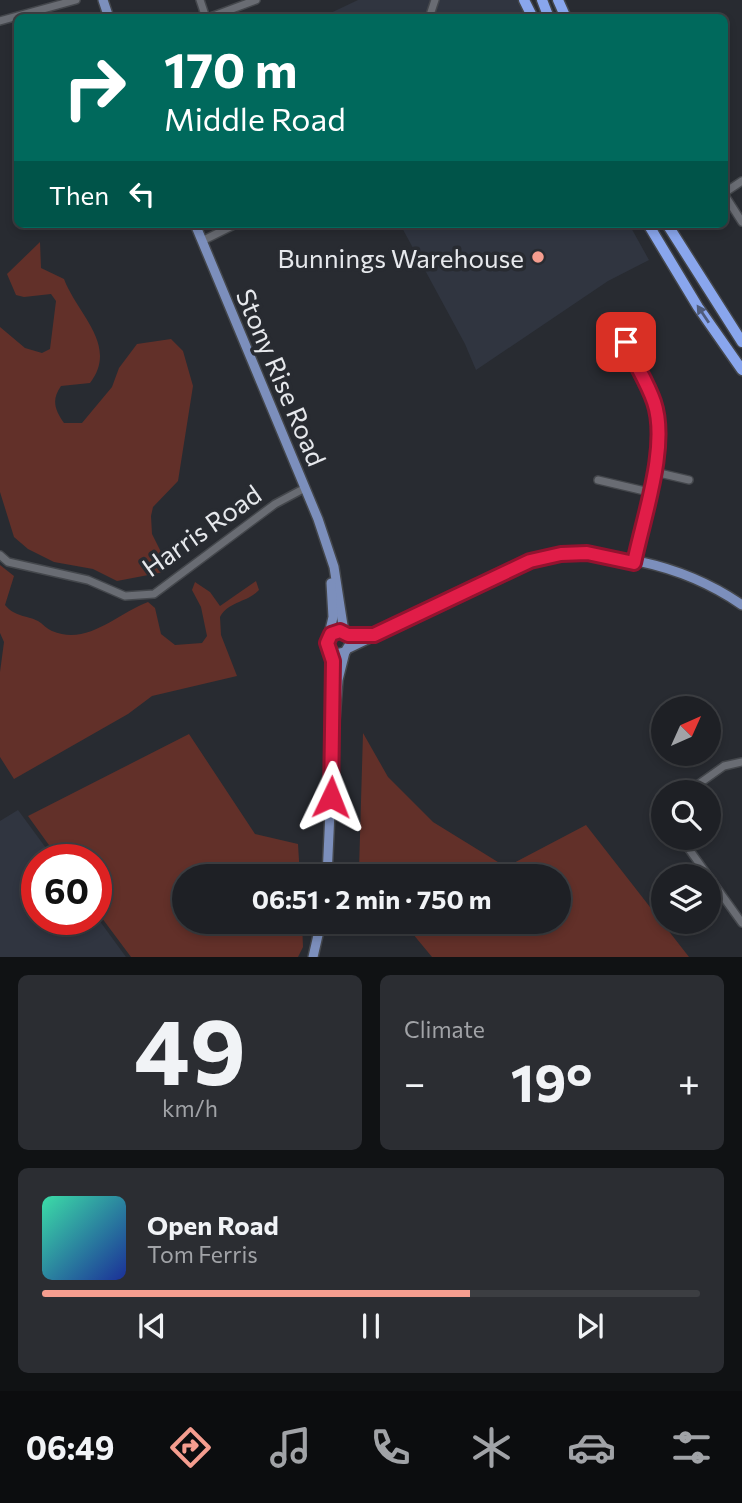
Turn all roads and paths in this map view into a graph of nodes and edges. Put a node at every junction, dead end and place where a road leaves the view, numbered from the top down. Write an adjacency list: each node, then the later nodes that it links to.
1 (76, 0): 3 (street)
2 (256, 0): 4 (street)
3 (25, 14)
4 (218, 14)
5 (728, 200): 6 (street)
6 (742, 222)
7 (197, 228): 11 (main road, Stony Rise Road)
8 (228, 228): 11 (street)
9 (650, 228): 14 (highway, one-way to 9)
10 (670, 228): 13 (highway)
11 (202, 241): 18 (main road, Stony Rise Road)
12 (626, 342): 15 (street)
13 (742, 342)
14 (742, 370)
15 (655, 472): 17 (street); 19 (street)
16 (598, 480): 19 (street)
17 (689, 480)
18 (305, 488): 20 (main road, Stony Rise Road); 21 (street, Harris Road)
19 (649, 492): 22 (street)
20 (327, 546): 24 (main road, Stony Rise Road); 25 (main road, Stony Rise Road)
21 (0, 555)
22 (634, 563): 23 (main road); 26 (main road)
23 (742, 605)
24 (331, 634): 25 (main road); 27 (main road, Stony Rise Road)
25 (346, 634): 26 (main road); 28 (main road, Stony Rise Road)
26 (374, 635): 28 (main road)
27 (328, 648): 28 (main road); 29 (main road)
28 (347, 650): 29 (main road)
29 (333, 746): 33 (main road)
30 (742, 762): 31 (street)
31 (704, 780)
32 (690, 850): 34 (street)
33 (328, 864)
34 (742, 922)
35 (318, 934): 36 (main road)
36 (313, 957)

